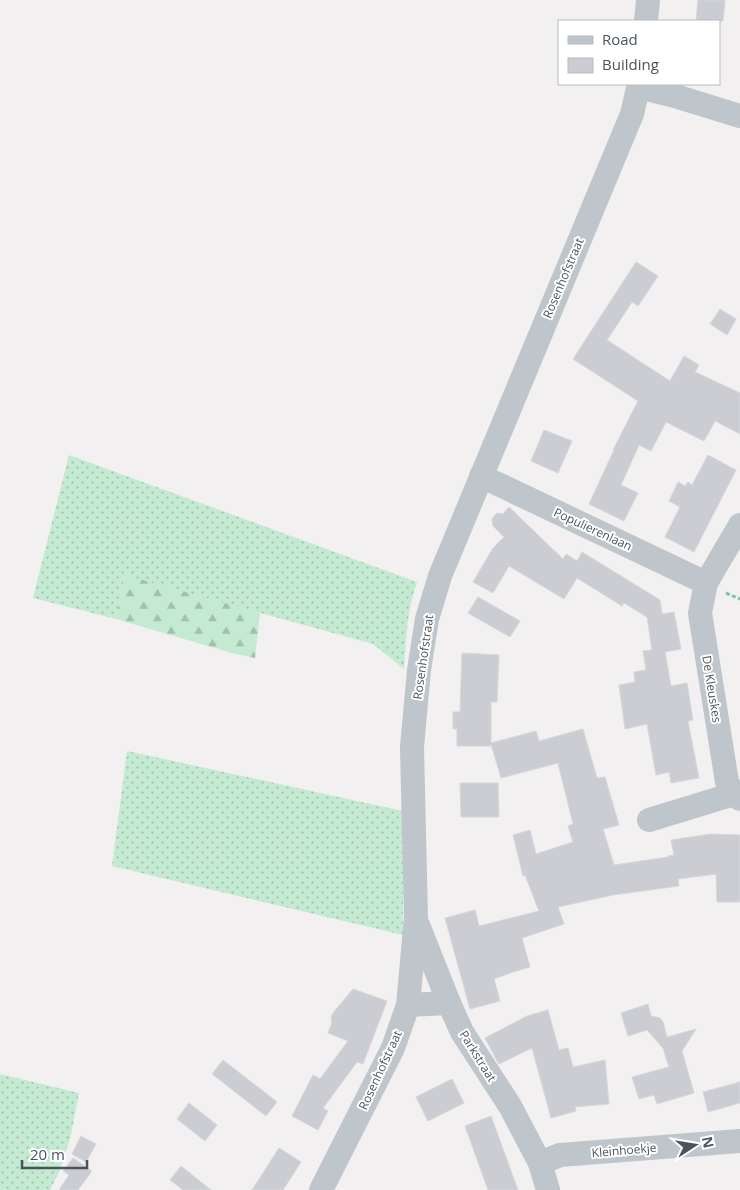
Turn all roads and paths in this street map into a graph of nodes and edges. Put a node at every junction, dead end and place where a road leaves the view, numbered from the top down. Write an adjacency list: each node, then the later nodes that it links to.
1 (648, 0): 2 (street)
2 (646, 20)
3 (639, 85): 4 (street); 5 (street, Rosenhofstraat)
4 (740, 116)
5 (480, 476): 7 (street, Populierenlaan); 10 (street, Rosenhofstraat)
6 (740, 525): 7 (street, De Kleuskes)
7 (706, 582): 8 (street, De Kleuskes)
8 (737, 796): 9 (street, De Kleuskes)
9 (649, 820)
10 (416, 918): 11 (street, Parkstraat); 12 (street, Rosenhofstraat)
11 (449, 1003): 12 (street); 14 (street, Parkstraat)
12 (408, 1005): 15 (street, Rosenhofstraat)
13 (740, 1141): 14 (street, Kleinhoekje)
14 (540, 1162): 16 (street, Parkstraat)
15 (321, 1190)
16 (548, 1190)

